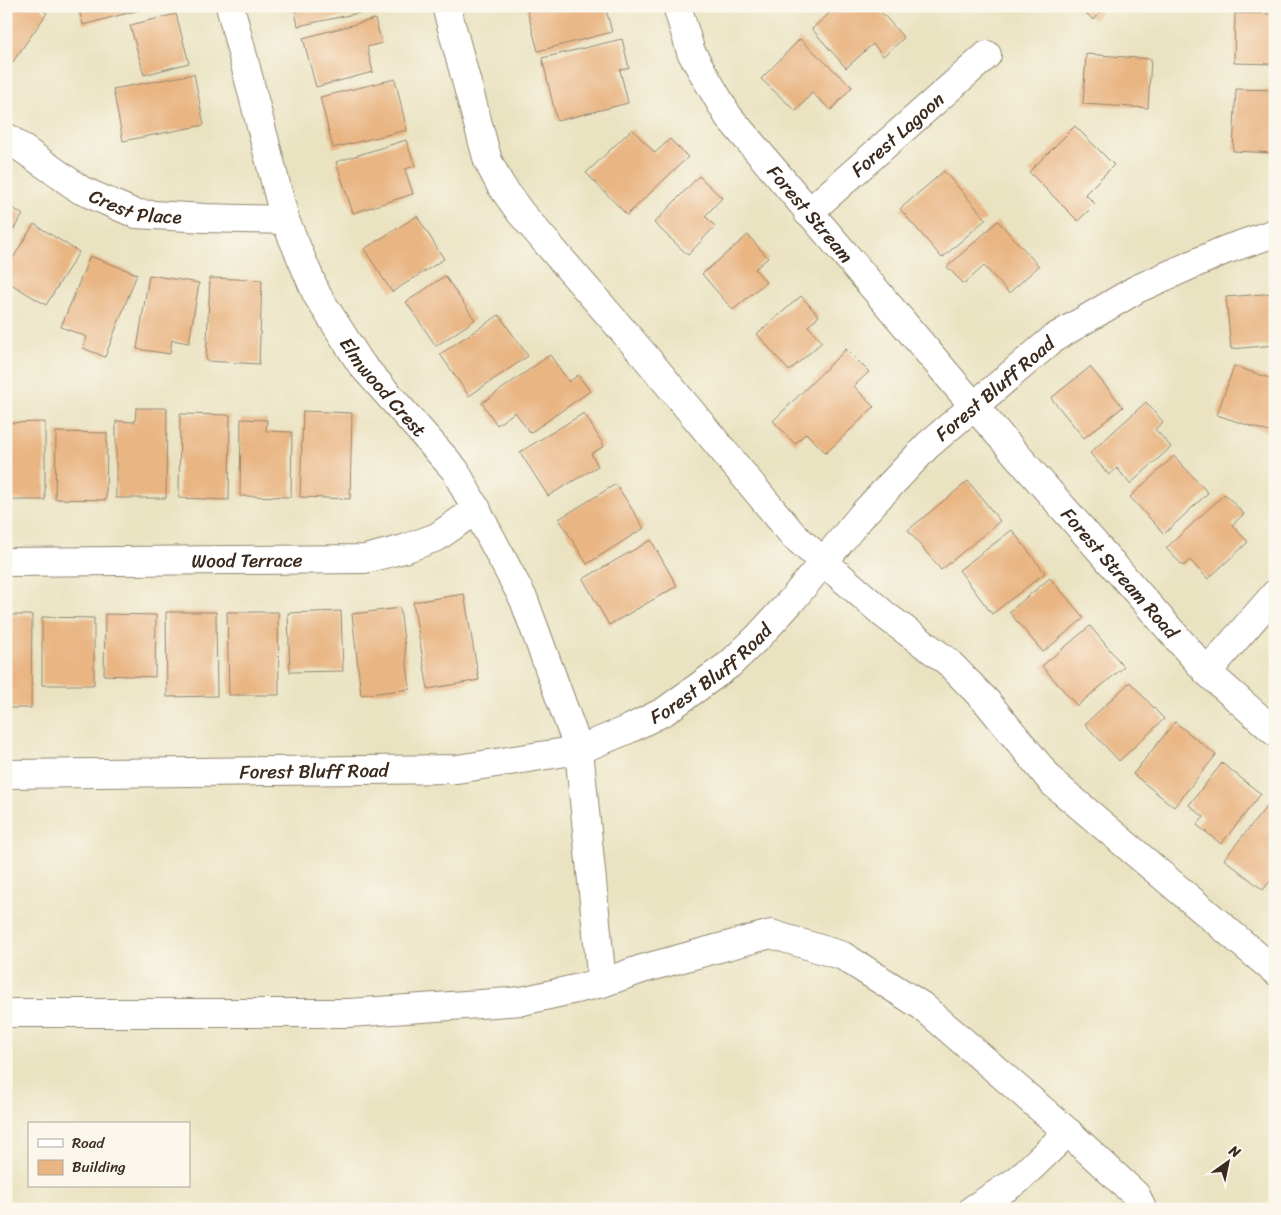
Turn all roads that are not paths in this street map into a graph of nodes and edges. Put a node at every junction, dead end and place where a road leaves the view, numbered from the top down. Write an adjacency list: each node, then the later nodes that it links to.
1 (230, 6): 7 (street, Elmwood Crest)
2 (446, 6): 12 (street)
3 (677, 6): 6 (street, Forest Stream)
4 (987, 55): 6 (street, Forest Lagoon)
5 (6, 137): 7 (street, Crest Place)
6 (808, 213): 9 (street, Forest Stream)
7 (285, 220): 10 (street, Elmwood Crest)
8 (1275, 232): 9 (street, Forest Bluff Road)
9 (972, 405): 12 (street, Forest Bluff Road); 14 (street, Forest Stream Road)
10 (477, 509): 11 (street, Wood Terrace); 16 (street, Elmwood Crest)
11 (6, 562)
12 (824, 562): 16 (street, Forest Bluff Road); 18 (street)
13 (1275, 594): 14 (street)
14 (1207, 672): 15 (street, Forest Stream Road)
15 (1275, 732)
16 (579, 750): 17 (street, Forest Bluff Road); 19 (street, Elmwood Crest)
17 (6, 774)
18 (1275, 972)
19 (602, 983): 20 (street); 21 (street)
20 (6, 1013)
21 (1068, 1132): 22 (street); 23 (street)
22 (973, 1209)
23 (1142, 1209)

